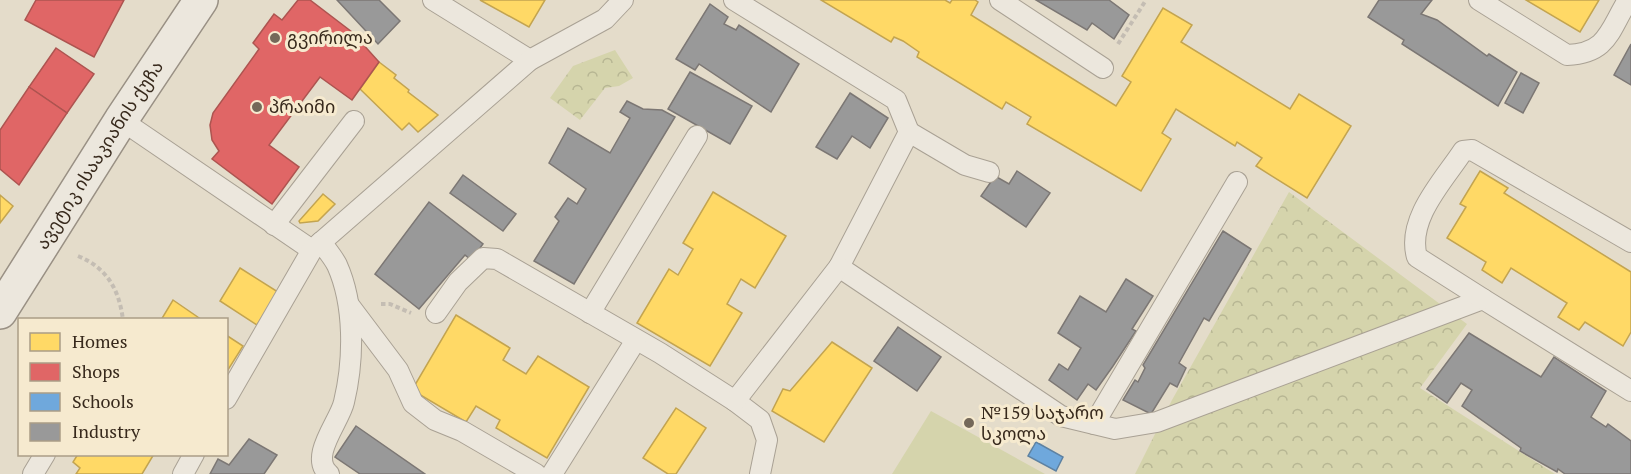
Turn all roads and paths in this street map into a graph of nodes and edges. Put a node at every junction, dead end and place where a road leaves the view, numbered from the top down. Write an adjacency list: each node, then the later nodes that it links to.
1 (201, 0): 11 (main road, ავეტიკ ისააკიანის ქუჩა)
2 (433, 0): 9 (lane)
3 (623, 0): 9 (lane)
4 (734, 0): 13 (lane)
5 (1000, 0): 10 (lane)
6 (1146, 0): 10 (path)
7 (1479, 0): 8 (lane)
8 (1628, 0)
9 (530, 60): 19 (lane)
10 (1103, 68)
11 (121, 120): 17 (lane); 24 (main road, ავეტიკ ისააკიანის ქუჩა)
12 (354, 121): 17 (lane)
13 (909, 132): 15 (lane); 21 (lane)
14 (698, 136): 26 (lane)
15 (988, 172)
16 (1237, 182): 32 (lane)
17 (274, 225): 19 (lane)
18 (1631, 242): 22 (lane)
19 (316, 246): 23 (lane); 30 (lane)
20 (78, 256): 27 (path)
21 (839, 267): 31 (lane); 32 (lane)
22 (1483, 299): 29 (lane); 32 (lane)
23 (349, 304): 25 (path); 37 (lane); 38 (lane)
24 (0, 312)
25 (436, 313): 26 (lane)
26 (590, 313): 28 (lane)
27 (123, 318)
28 (636, 340): 31 (lane); 39 (lane)
29 (1631, 391)
30 (228, 396)
31 (735, 401): 40 (lane)
32 (1094, 424)
33 (44, 456): 35 (lane)
34 (193, 456): 36 (lane)
35 (33, 474)
36 (183, 474)
37 (329, 474)
38 (536, 474)
39 (552, 474)
40 (760, 474)

